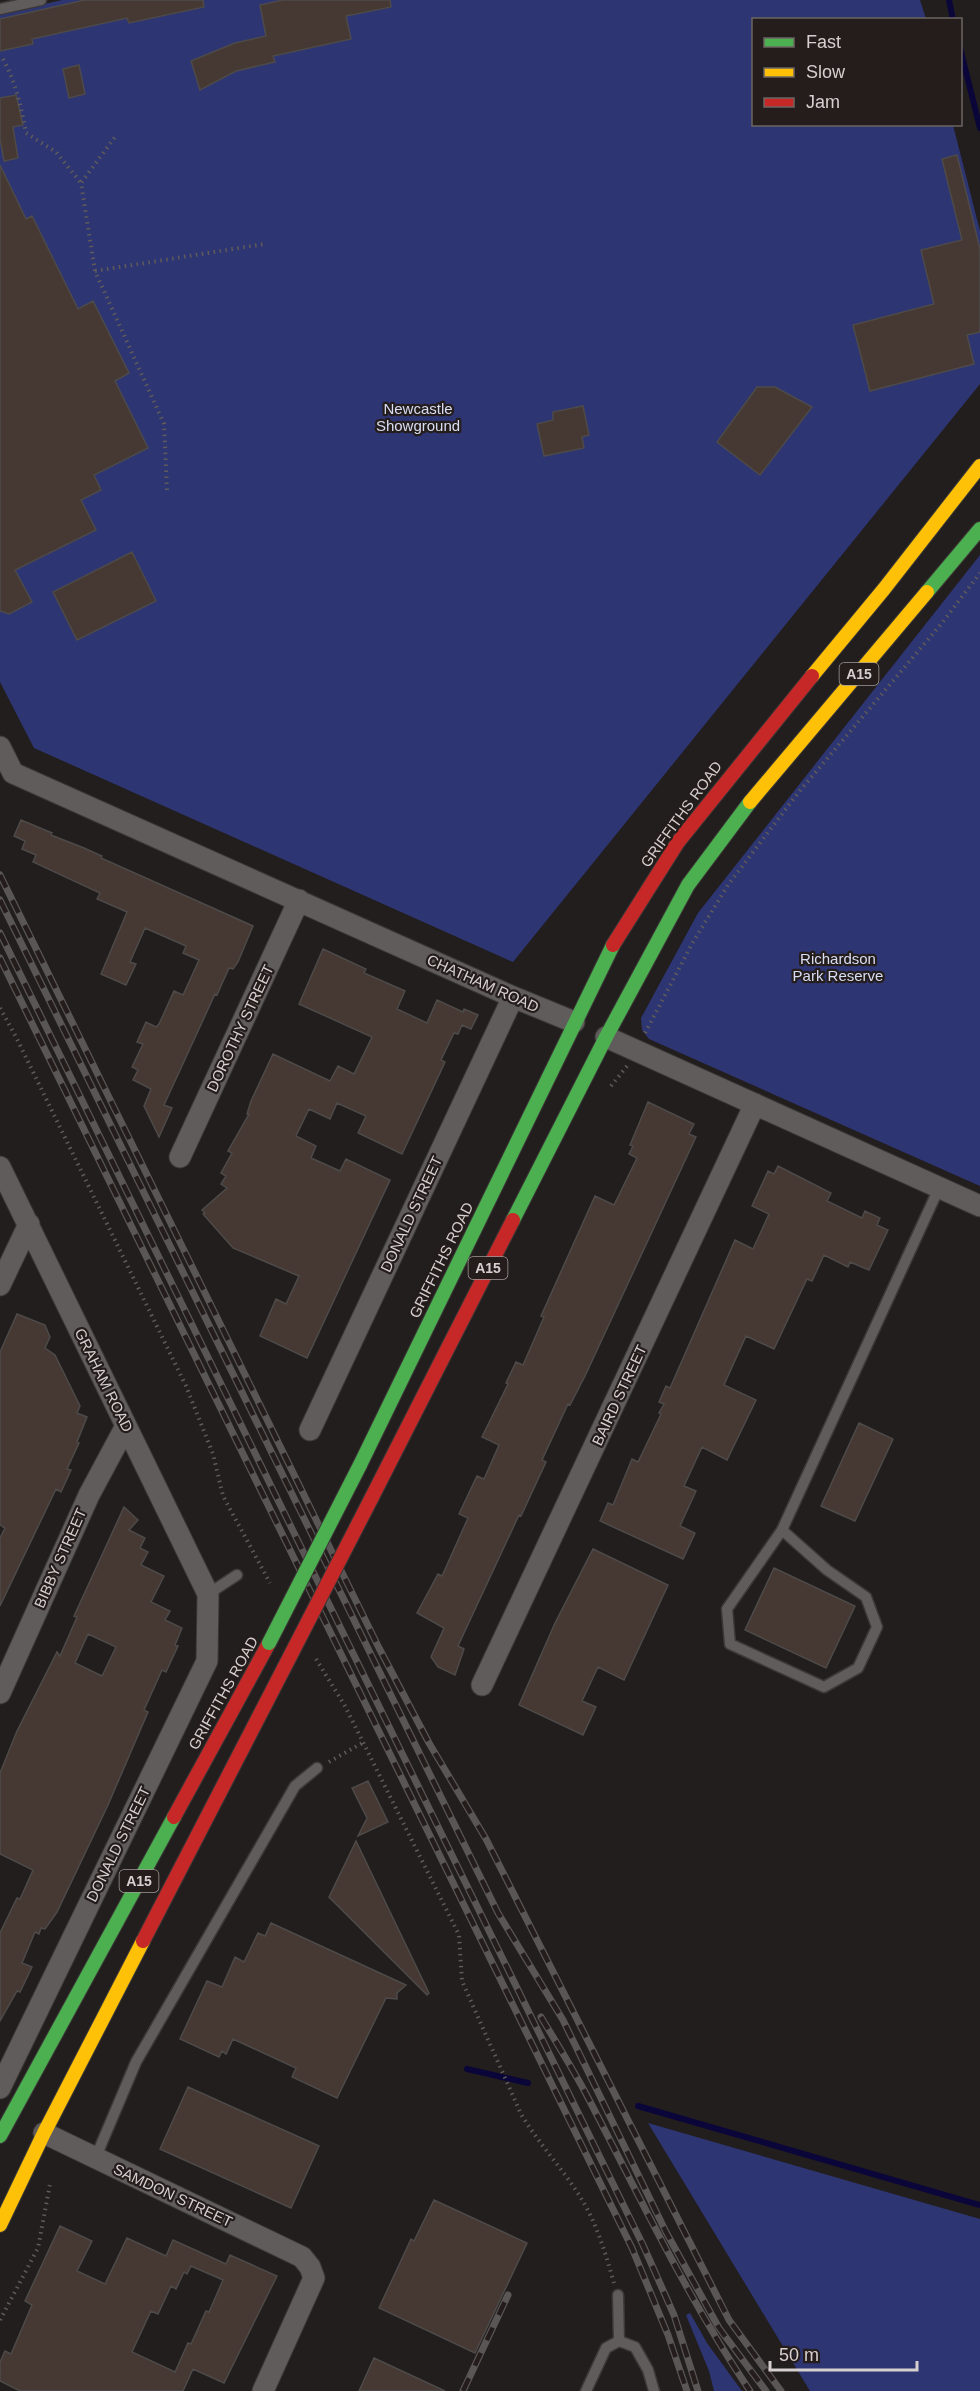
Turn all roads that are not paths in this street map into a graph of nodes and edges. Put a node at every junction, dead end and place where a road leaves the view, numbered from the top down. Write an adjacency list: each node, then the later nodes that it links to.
1 (41, 0): 2 (lane)
2 (0, 9)
3 (980, 466): 8 (highway, GRIFFITHS ROAD / A15)
4 (980, 529): 8 (highway, GRIFFITHS ROAD / A15)
5 (0, 747): 6 (street, CHATHAM ROAD)
6 (299, 900): 7 (street, CHATHAM ROAD); 10 (street, DOROTHY STREET)
7 (513, 997): 8 (street, CHATHAM ROAD); 17 (street, DONALD STREET)
8 (590, 1030): 9 (street, CHATHAM ROAD); 25 (highway, GRIFFITHS ROAD / A15, bridge); 26 (highway, GRIFFITHS ROAD / A15, bridge)
9 (755, 1104): 12 (street, CHATHAM ROAD); 21 (street, BAIRD STREET)
10 (180, 1157)
11 (0, 1167): 14 (street, GRAHAM ROAD)
12 (939, 1188): 13 (street, CHATHAM ROAD); 18 (lane)
13 (980, 1206)
14 (29, 1224): 15 (street); 16 (street, GRAHAM ROAD)
15 (0, 1285)
16 (126, 1426): 20 (street, GRAHAM ROAD); 22 (street, BIBBY STREET)
17 (310, 1430)
18 (782, 1530): 18 (lane)
19 (237, 1575): 20 (lane)
20 (208, 1594): 24 (street, DONALD STREET)
21 (482, 1685)
22 (0, 1693)
23 (317, 1768): 27 (lane)
24 (0, 2088)
25 (2, 2120): 26 (highway, SAMDON STREET)
26 (44, 2133): 27 (street, SAMDON STREET); 28 (highway, A15)
27 (96, 2158): 31 (street, SAMDON STREET)
28 (0, 2225)
29 (618, 2295): 30 (lane)
30 (619, 2341): 32 (lane); 33 (lane)
31 (263, 2391)
32 (586, 2391)
33 (654, 2391)

